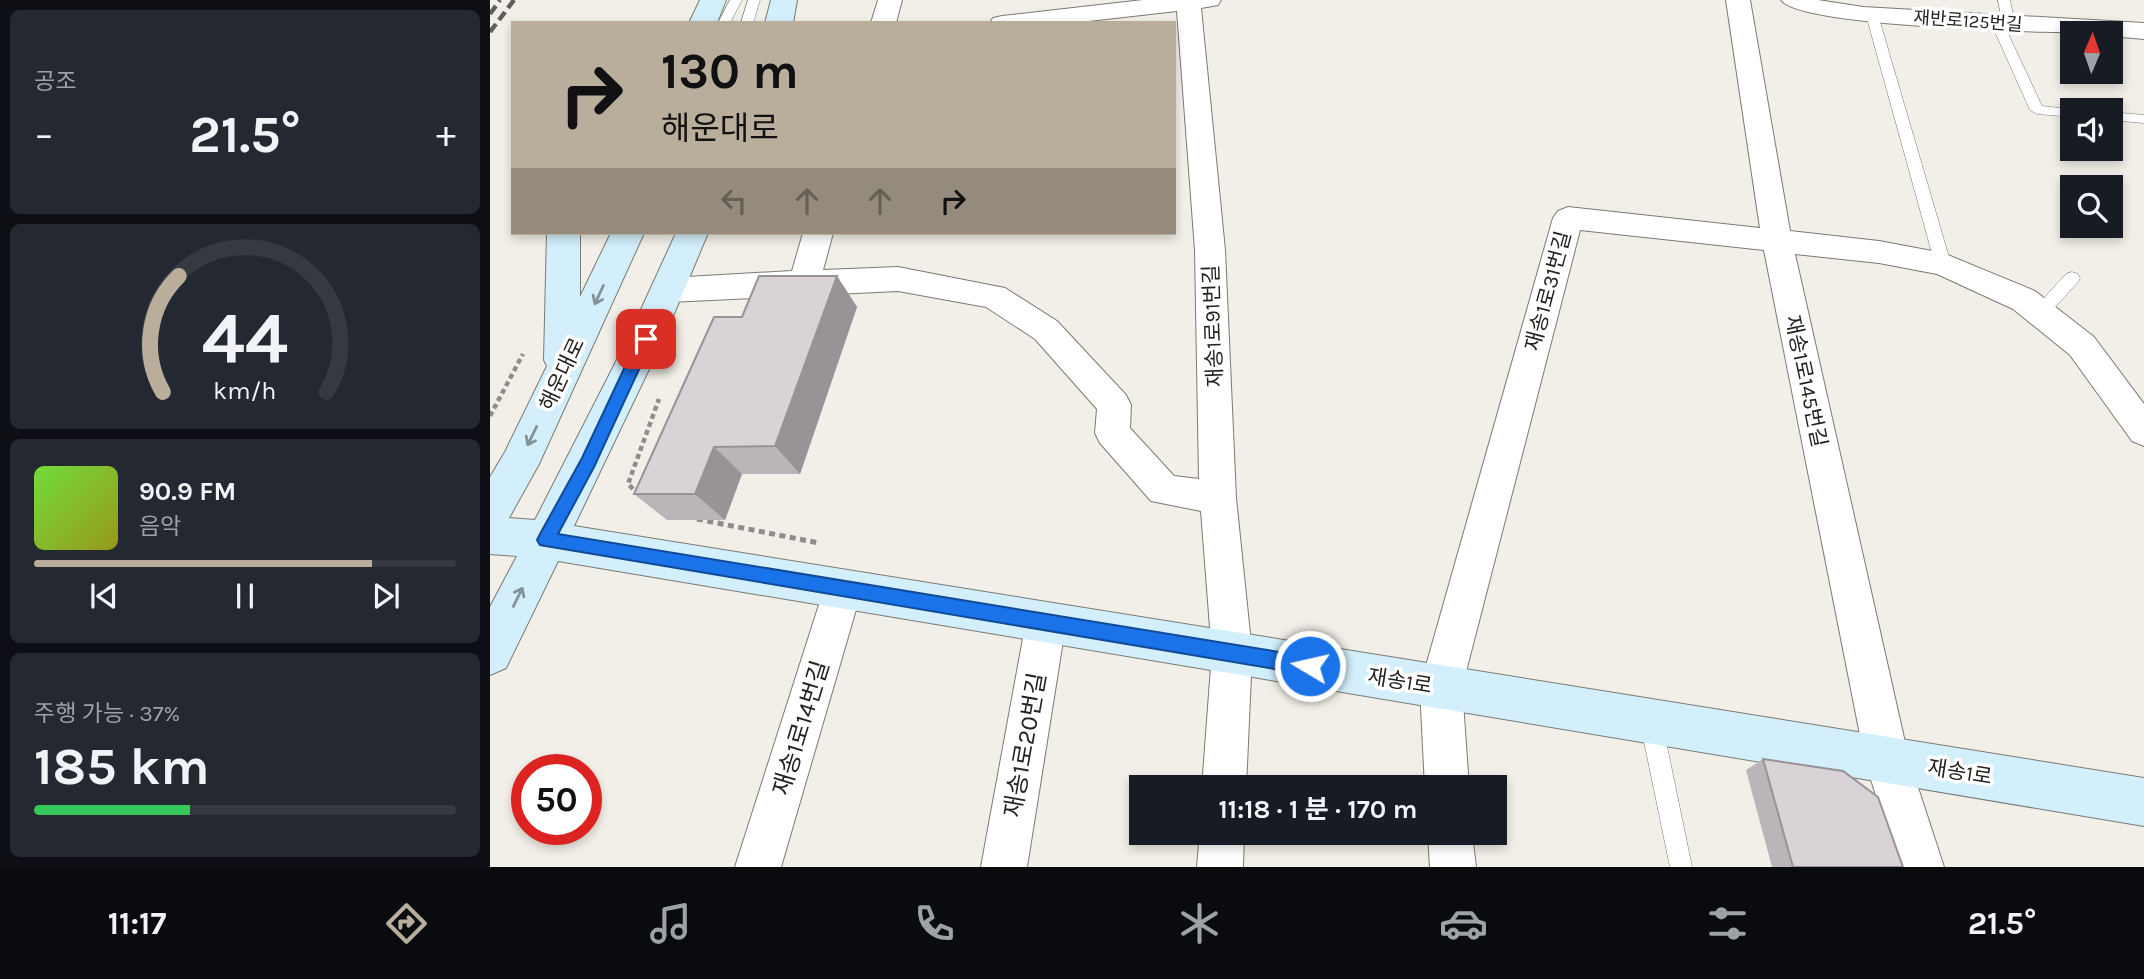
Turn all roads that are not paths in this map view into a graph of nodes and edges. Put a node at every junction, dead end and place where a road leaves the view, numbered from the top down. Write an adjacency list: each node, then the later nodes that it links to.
1 (713, 0): 12 (main road)
2 (736, 0): 13 (lane)
3 (754, 0): 14 (lane)
4 (784, 0): 15 (main road)
5 (890, 0): 16 (street)
6 (1738, 0): 26 (street, 재송1로145번길)
7 (1793, 0): 10 (street, 재반로125번길)
8 (1195, 1): 9 (street); 34 (street, 재송1로91번길)
9 (1054, 8): 17 (street)
10 (1872, 15): 11 (street, 재반로125번길); 27 (lane)
11 (2003, 16): 18 (street, 재반로125번길); 19 (lane)
12 (705, 21)
13 (725, 21)
14 (748, 21)
15 (779, 21)
16 (884, 21)
17 (1009, 21)
18 (2144, 31)
19 (2060, 112)
20 (2123, 117): 21 (lane)
21 (2144, 119)
22 (563, 235): 32 (main road)
23 (626, 235): 32 (main road, 해운대로, one-way to 32)
24 (691, 235): 30 (main road)
25 (817, 235): 29 (street)
26 (1777, 241): 27 (street, 재송1로31번길); 42 (street, 재송1로31번길); 44 (street, 재송1로145번길)
27 (1943, 264): 31 (street, 재송1로31번길)
28 (2072, 278): 31 (lane)
29 (804, 282): 30 (street); 34 (street)
30 (669, 290): 37 (main road)
31 (2040, 313): 33 (street, 재송1로31번길)
32 (562, 375): 35 (main road, 해운대로, one-way to 35)
33 (2144, 431)
34 (1219, 498): 41 (street, 재송1로91번길)
35 (490, 513)
36 (490, 535): 37 (main road, 재송1로)
37 (546, 540): 38 (main road, 재송1로); 40 (main road, one-way to 37)
38 (843, 589): 39 (main road, 재송1로); 50 (street, 재송1로14번길)
39 (1046, 622): 41 (main road, 재송1로); 51 (street, 재송1로20번길)
40 (490, 653)
41 (1232, 653): 42 (main road, 재송1로); 45 (street, 재송1로91번길)
42 (1441, 687): 43 (main road, 재송1로); 46 (street)
43 (1651, 722): 44 (main road, 재송1로); 54 (lane)
44 (1887, 760): 47 (main road, 재송1로); 55 (street, 재송1로145번길)
45 (1225, 775)
46 (1446, 775)
47 (2144, 802)
48 (1221, 845): 52 (street)
49 (1451, 845): 53 (street)
50 (758, 867)
51 (1004, 867)
52 (1220, 867)
53 (1452, 867)
54 (1681, 867)
55 (1921, 867)

